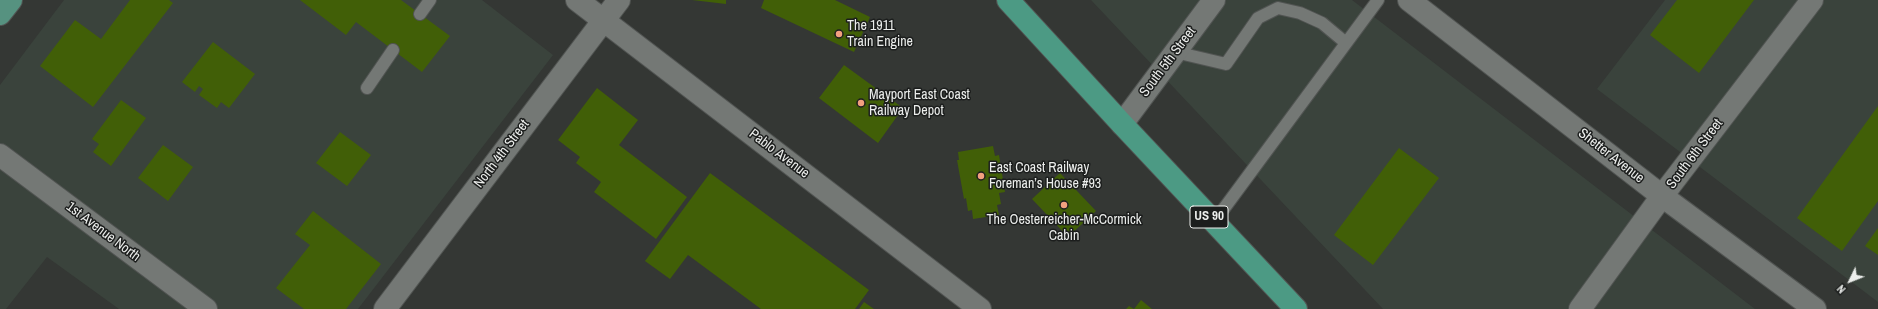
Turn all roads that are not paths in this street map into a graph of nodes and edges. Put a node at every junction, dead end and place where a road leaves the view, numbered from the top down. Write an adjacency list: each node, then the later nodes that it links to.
1 (11, 0): 10 (main road)
2 (430, 0): 11 (lane)
3 (577, 0): 12 (street, Pablo Avenue)
4 (619, 0): 12 (street, North 4th Street)
5 (1008, 0): 17 (highway, US 90)
6 (1214, 0): 15 (street, South 5th Street)
7 (1378, 0): 13 (lane)
8 (1409, 0): 19 (street, Shetter Avenue)
9 (1812, 0): 19 (street, South 6th Street)
10 (0, 14)
11 (420, 14)
12 (604, 20): 22 (street, North 4th Street); 23 (street, Pablo Avenue)
13 (1346, 44): 15 (lane); 20 (lane)
14 (393, 50): 16 (lane)
15 (1175, 52): 17 (street, South 5th Street)
16 (367, 88)
17 (1122, 124): 20 (highway, US 90)
18 (0, 155): 21 (street, 1st Avenue North)
19 (1662, 196): 25 (street, South 6th Street); 26 (street, Shetter Avenue)
20 (1214, 222): 24 (highway, US 90)
21 (206, 309)
22 (385, 309)
23 (980, 309)
24 (1296, 309)
25 (1580, 309)
26 (1815, 309)

